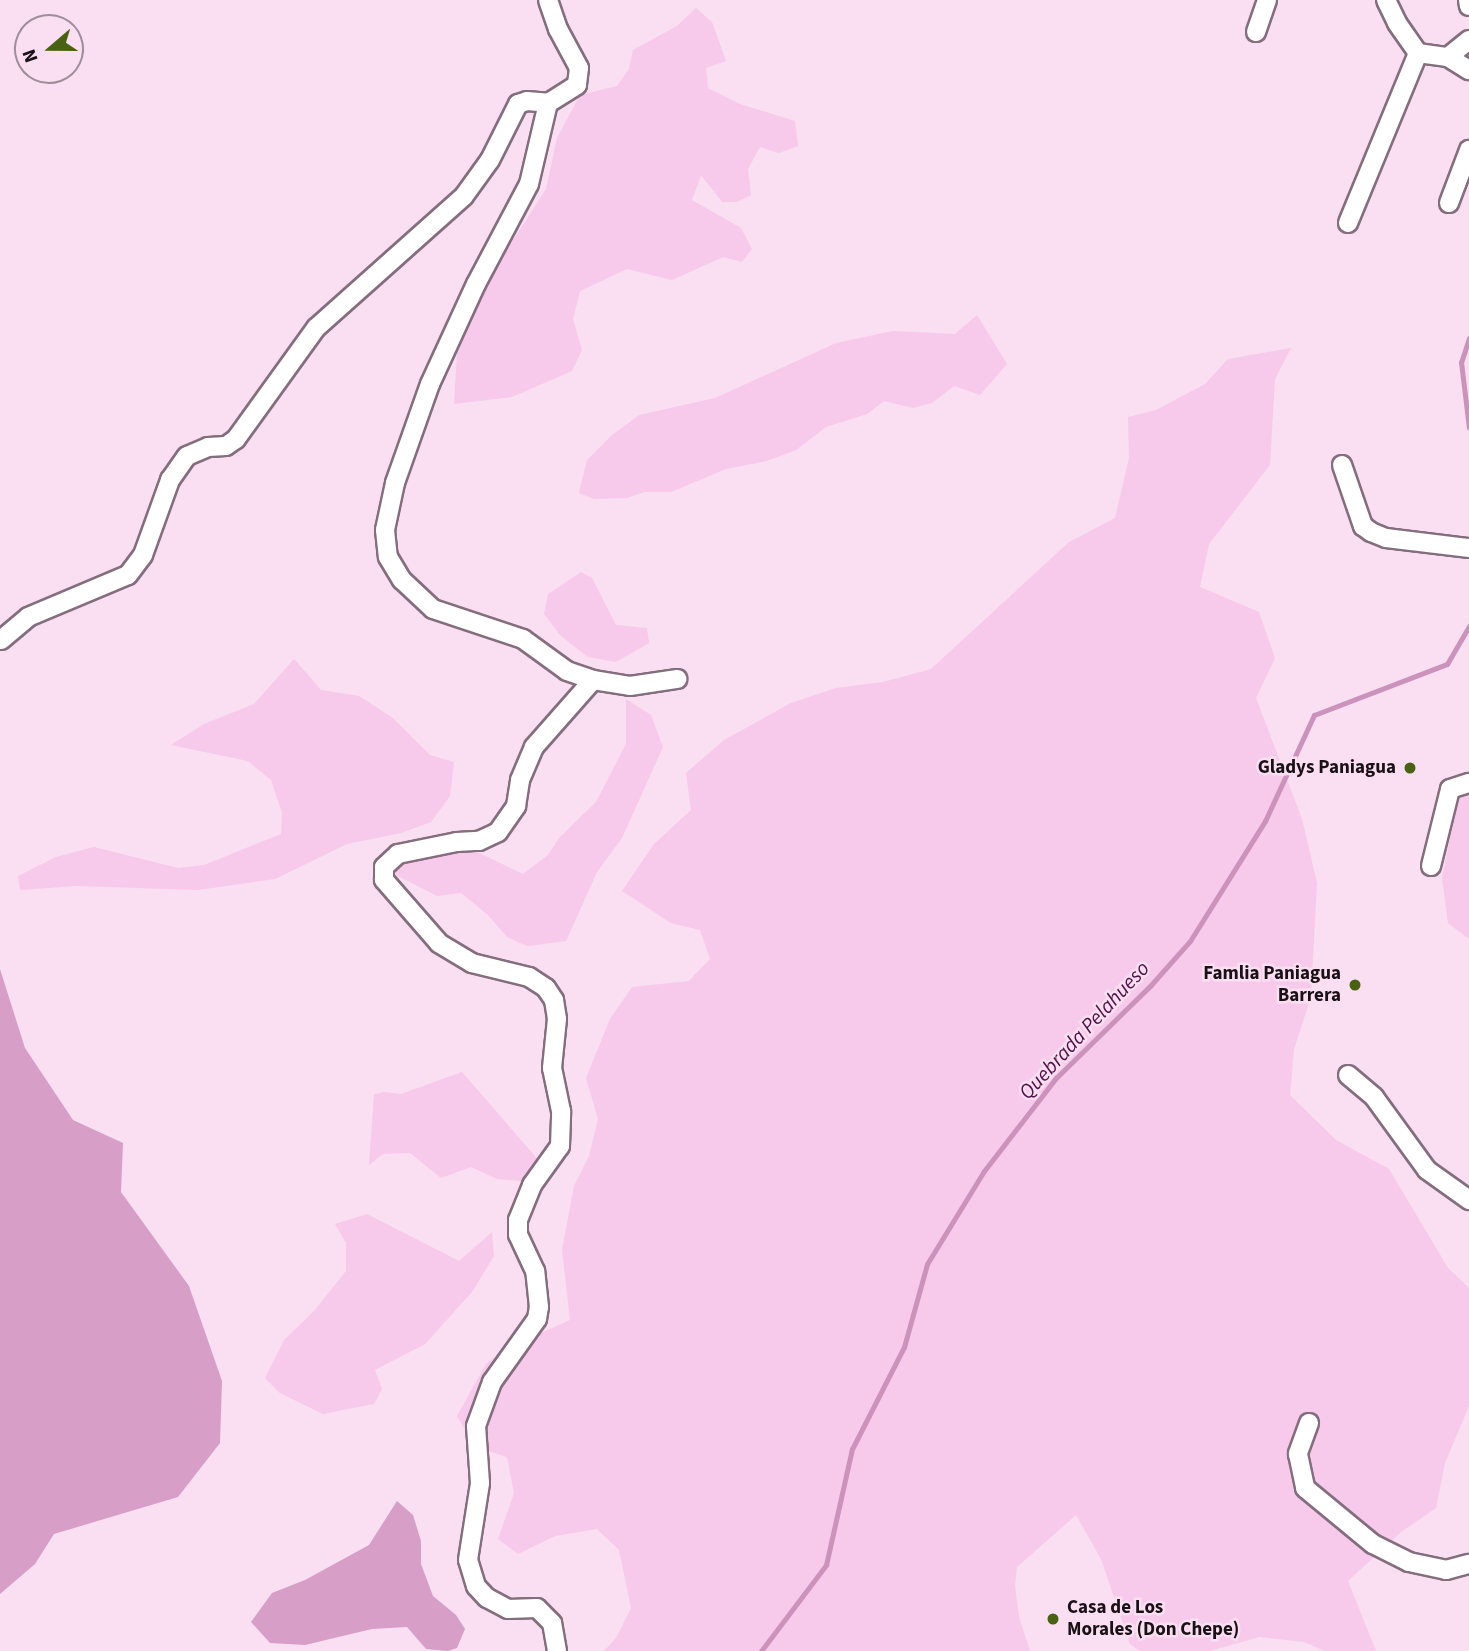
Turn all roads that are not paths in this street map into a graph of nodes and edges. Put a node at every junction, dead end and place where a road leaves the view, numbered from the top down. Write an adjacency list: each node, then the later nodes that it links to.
1 (548, 0): 11 (street)
2 (1267, 0): 6 (street)
3 (1386, 0): 8 (street)
4 (1468, 0): 5 (street)
5 (1469, 6)
6 (1256, 32)
7 (1469, 40): 9 (street)
8 (1418, 53): 9 (street); 14 (street)
9 (1448, 57): 10 (street)
10 (1469, 70)
11 (548, 103): 17 (street); 19 (street)
12 (1469, 150): 13 (street)
13 (1449, 203)
14 (1348, 223)
15 (1342, 465): 16 (street)
16 (1469, 548)
17 (1, 640)
18 (677, 679): 19 (street)
19 (593, 680): 26 (street)
20 (1469, 783): 21 (street)
21 (1431, 866)
22 (1348, 1075): 23 (street)
23 (1469, 1200)
24 (1309, 1423): 25 (street)
25 (1469, 1564)
26 (557, 1651)

